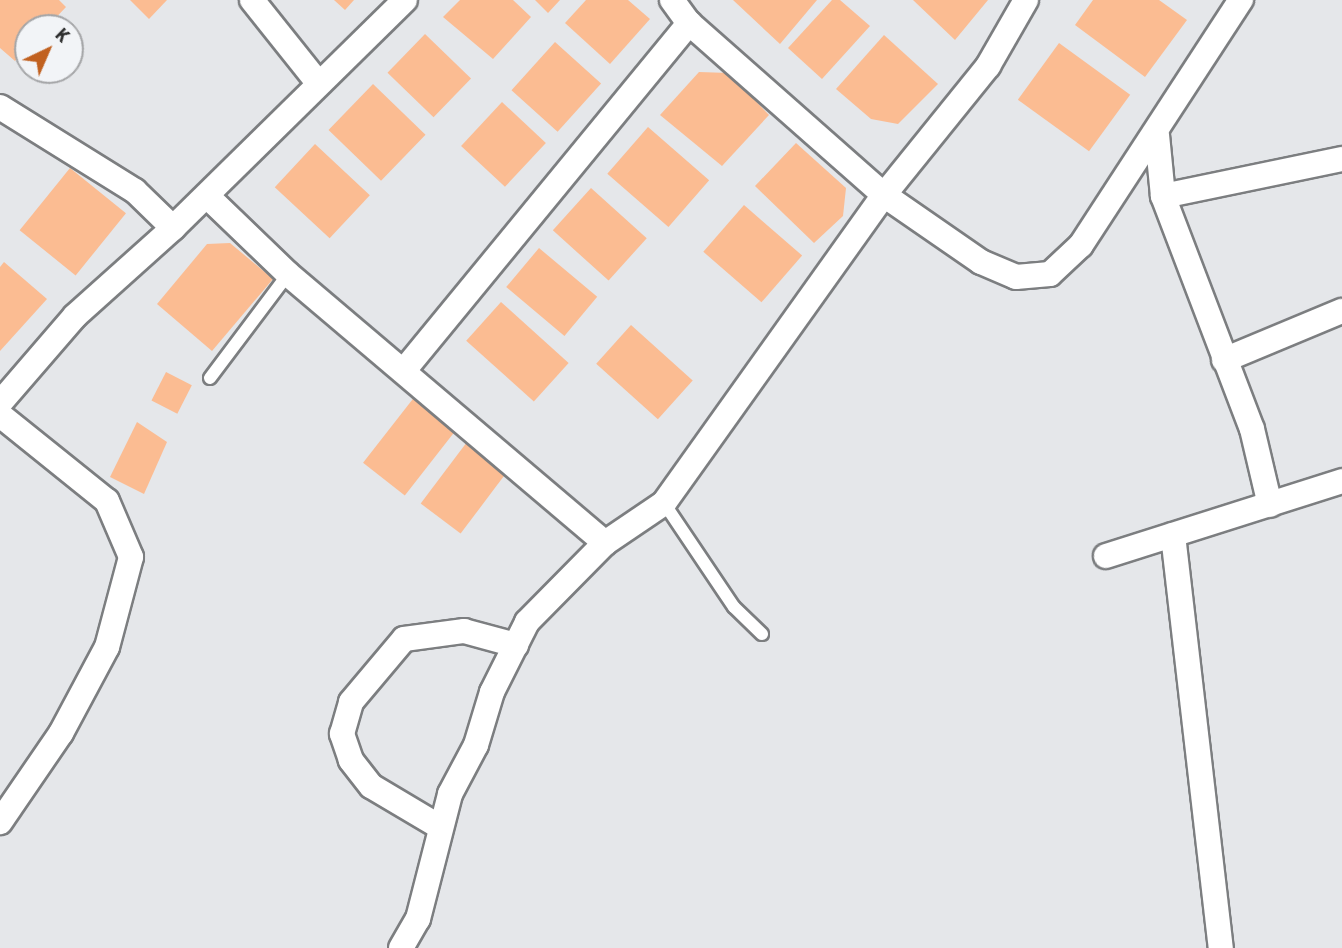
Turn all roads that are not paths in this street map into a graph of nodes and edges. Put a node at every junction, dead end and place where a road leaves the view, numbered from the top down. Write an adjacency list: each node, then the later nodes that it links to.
1 (251, 0): 7 (street)
2 (405, 0): 7 (street)
3 (672, 0): 6 (street)
4 (1026, 0): 12 (street)
5 (1241, 0): 9 (street)
6 (689, 23): 12 (street); 18 (street)
7 (319, 84): 11 (street)
8 (0, 107): 14 (street)
9 (1157, 135): 12 (street); 13 (street)
10 (1342, 159): 13 (street)
11 (207, 195): 14 (street); 15 (street)
12 (884, 195): 23 (street)
13 (1163, 196): 17 (street)
14 (173, 229): 20 (street)
15 (288, 274): 18 (street); 19 (lane)
16 (1342, 311): 17 (street)
17 (1224, 360): 24 (street)
18 (405, 369): 26 (street)
19 (210, 377)
20 (0, 403)
21 (0, 415): 30 (street)
22 (1342, 481): 24 (street)
23 (664, 503): 26 (street); 28 (lane)
24 (1270, 505): 25 (street)
25 (1173, 535): 27 (street); 33 (street)
26 (605, 543): 29 (street)
27 (1106, 556)
28 (762, 634)
29 (516, 645): 31 (street); 31 (street)
30 (0, 822)
31 (440, 827): 32 (street)
32 (401, 948)
33 (1221, 948)

